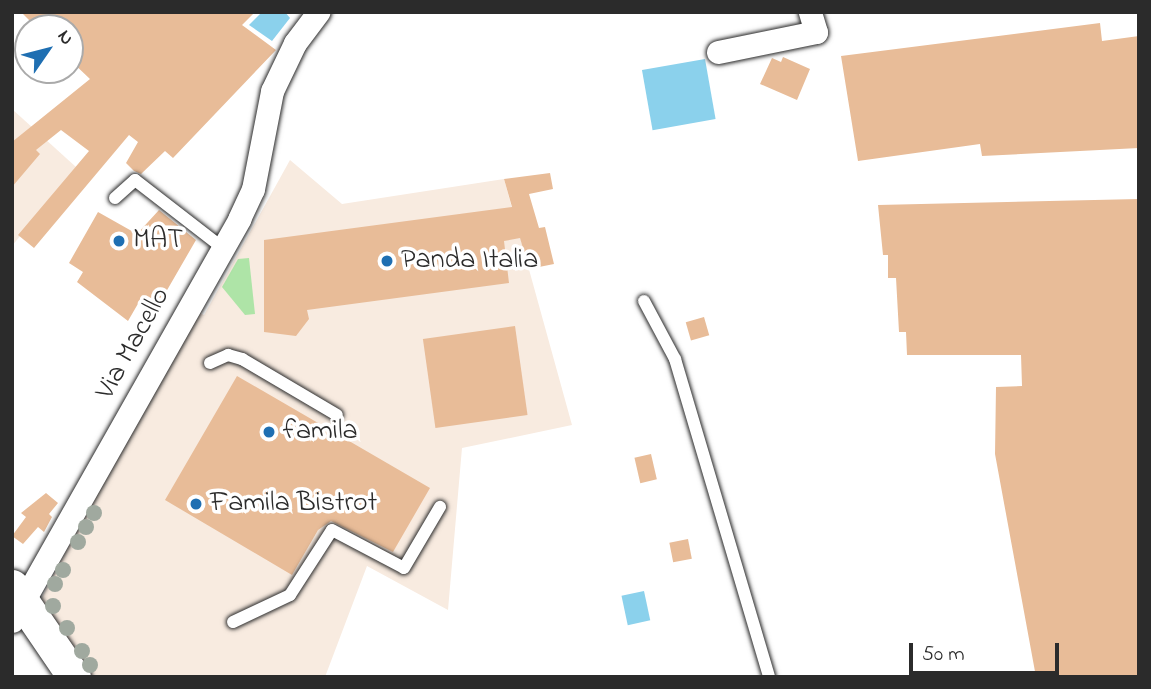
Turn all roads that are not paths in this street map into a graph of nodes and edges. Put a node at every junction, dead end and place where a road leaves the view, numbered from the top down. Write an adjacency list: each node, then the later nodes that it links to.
1 (318, 12): 5 (street, Via Macello)
2 (810, 12): 3 (street)
3 (718, 52)
4 (115, 198): 5 (lane)
5 (223, 248): 10 (street, Via Macello)
6 (644, 301): 14 (lane)
7 (210, 363): 8 (lane)
8 (337, 415)
9 (440, 507): 11 (lane)
10 (15, 608): 12 (main road); 13 (main road)
11 (233, 622)
12 (47, 677)
13 (74, 677)
14 (769, 677)

